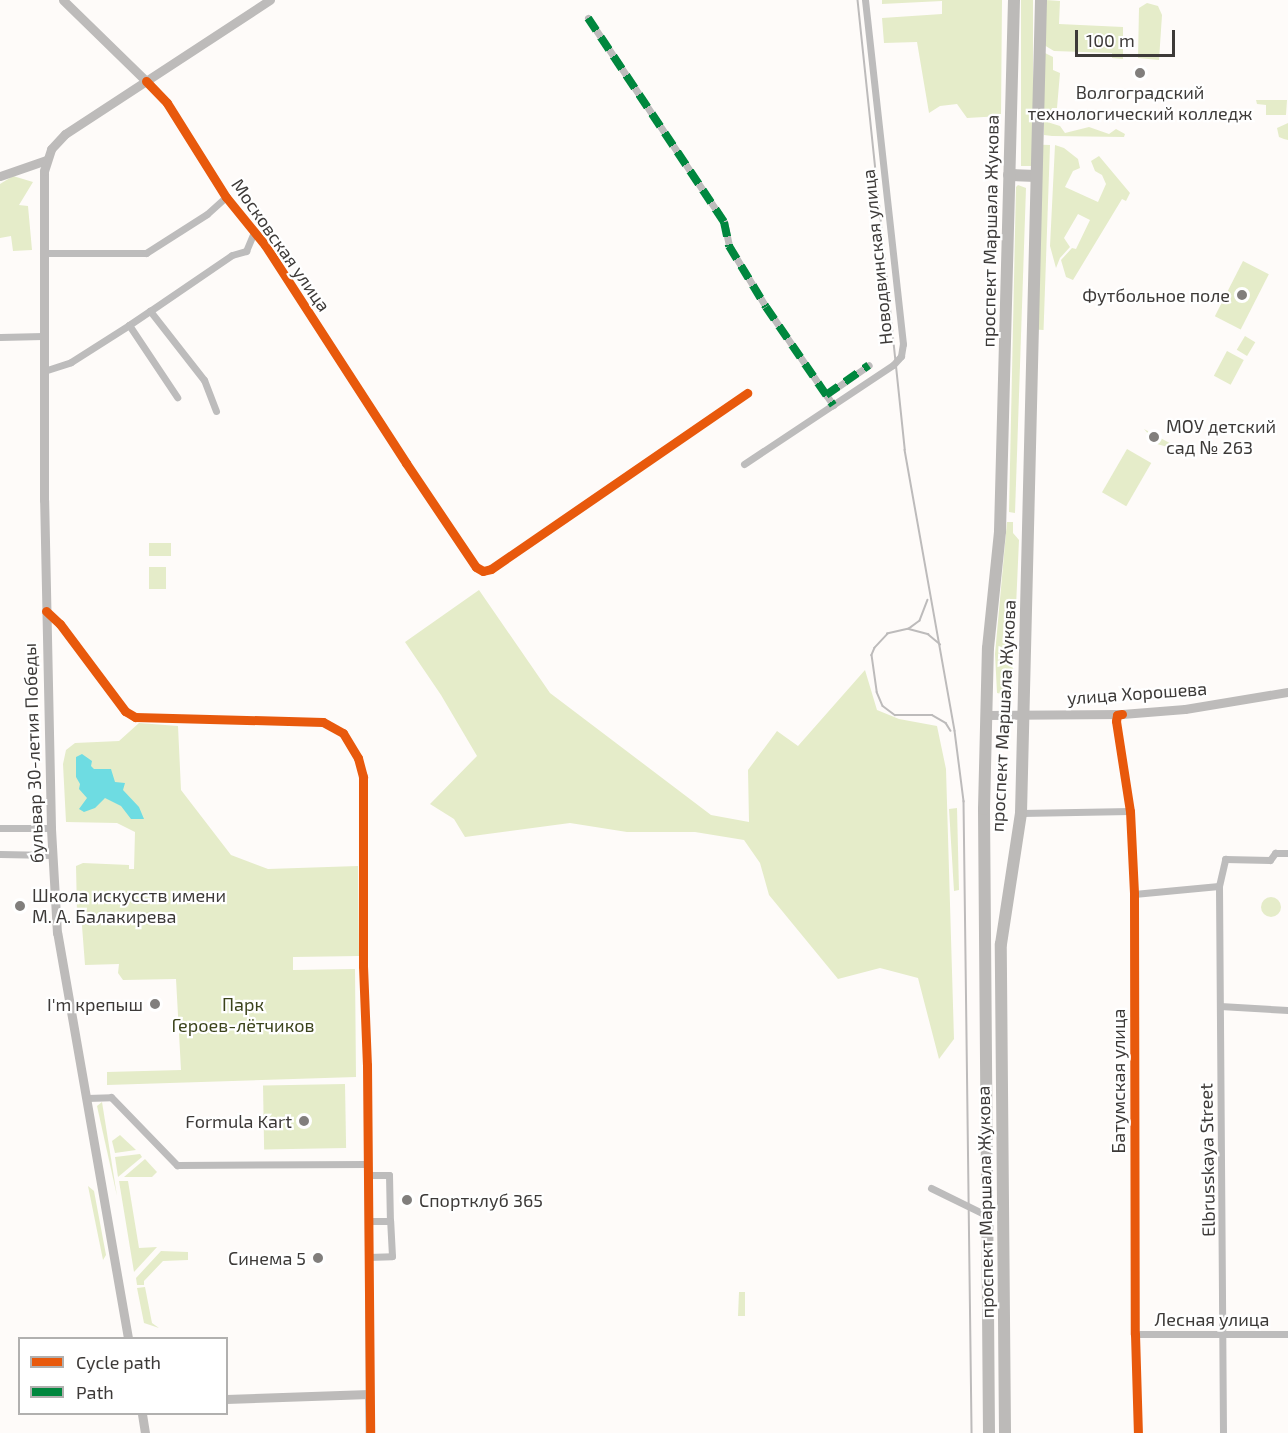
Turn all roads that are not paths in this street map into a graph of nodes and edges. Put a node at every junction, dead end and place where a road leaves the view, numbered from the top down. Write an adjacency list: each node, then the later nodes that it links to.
1 (63, 0): 7 (main road)
2 (270, 0): 7 (main road)
3 (865, 0): 24 (street, Новодвинская улица)
4 (1014, 0): 9 (highway, проспект Маршала Жукова)
5 (1041, 0): 11 (highway, проспект Маршала Жукова)
6 (588, 18): 22 (street)
7 (146, 81): 8 (main road); 12 (street, Московская улица)
8 (46, 160): 10 (main road); 14 (main road, бульвар 30-летия Победы)
9 (1009, 175): 11 (highway); 30 (highway, проспект Маршала Жукова)
10 (0, 176)
11 (1036, 176): 31 (highway, проспект Маршала Жукова)
12 (226, 197): 13 (street, Московская улица); 14 (street)
13 (254, 232): 15 (street); 21 (street, Московская улица)
14 (43, 253): 17 (main road, бульвар 30-летия Победы)
15 (150, 311): 16 (street); 25 (street)
16 (129, 325): 20 (street); 23 (street)
17 (43, 336): 18 (street); 20 (main road, бульвар 30-летия Победы)
18 (0, 337)
19 (869, 365): 22 (street)
20 (44, 370): 27 (main road, бульвар 30-летия Победы)
21 (747, 393)
22 (826, 395): 24 (street)
23 (177, 397)
24 (833, 405): 26 (street, Новодвинская улица)
25 (216, 411)
26 (744, 464)
27 (46, 610): 35 (main road, бульвар 30-летия Победы); 44 (street)
28 (1288, 694): 29 (main road, улица Хорошева)
29 (1122, 714): 31 (main road, улица Хорошева); 32 (street, Батумская улица)
30 (987, 715): 31 (main road, улица Хорошева); 47 (highway, проспект Маршала Жукова)
31 (1024, 716): 33 (highway, проспект Маршала Жукова)
32 (1130, 812): 33 (street); 40 (street, Батумская улица)
33 (1020, 813): 61 (highway, проспект Маршала Жукова)
34 (0, 828): 35 (street)
35 (51, 828): 38 (main road, бульвар 30-летия Победы)
36 (1288, 853): 39 (street, Elbrusskaya Street)
37 (0, 854): 38 (street)
38 (52, 855): 43 (main road, бульвар 30-летия Победы)
39 (1219, 886): 40 (street); 41 (street, Elbrusskaya Street)
40 (1134, 894): 51 (street, Батумская улица)
41 (1220, 1006): 42 (street); 52 (street, Elbrusskaya Street)
42 (1288, 1010)
43 (87, 1098): 44 (street); 54 (main road, бульвар 30-летия Победы)
44 (368, 1164): 45 (street)
45 (368, 1175): 48 (street); 49 (street)
46 (931, 1188): 47 (street)
47 (986, 1215): 60 (highway, проспект Маршала Жукова)
48 (368, 1221): 49 (street); 50 (street)
49 (390, 1221): 50 (street)
50 (368, 1257): 55 (street)
51 (1135, 1334): 52 (street, Лесная улица); 62 (street, Батумская улица)
52 (1224, 1334): 53 (street, Лесная улица); 63 (street, Elbrusskaya Street)
53 (1288, 1334)
54 (128, 1337)
55 (369, 1394): 56 (main road); 59 (main road)
56 (228, 1399)
57 (142, 1415): 58 (main road)
58 (145, 1433)
59 (370, 1433)
60 (989, 1433)
61 (1005, 1433)
62 (1138, 1433)
63 (1223, 1433)

